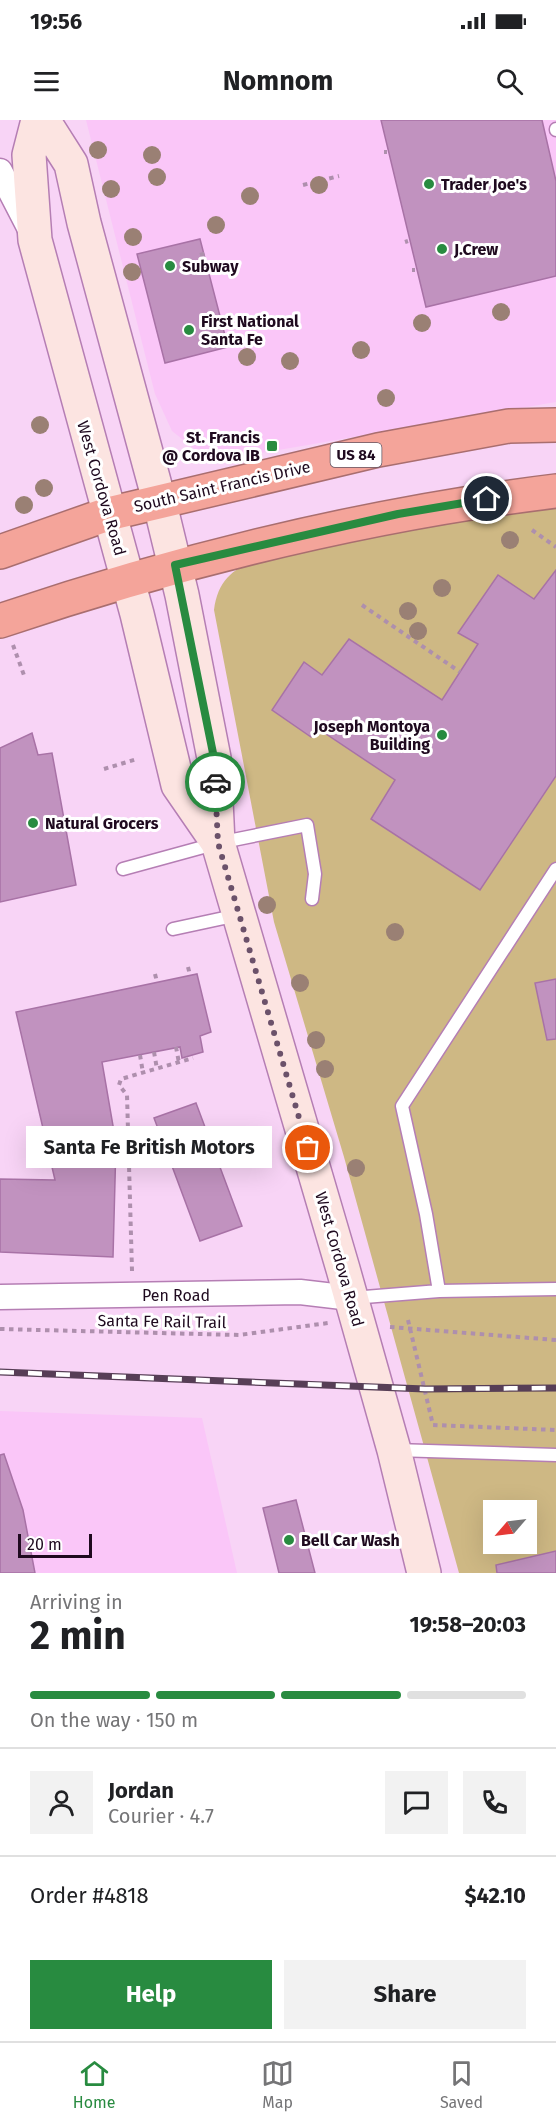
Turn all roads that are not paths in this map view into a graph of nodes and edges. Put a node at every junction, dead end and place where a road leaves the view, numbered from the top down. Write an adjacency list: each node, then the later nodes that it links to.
1 (38, 120): 4 (main road, West Cordova Road)
2 (43, 120): 7 (main road, West Cordova Road)
3 (0, 171): 4 (street)
4 (35, 240): 8 (main road, West Cordova Road)
5 (556, 425): 7 (highway, South Saint Francis Drive / US 84)
6 (556, 491): 10 (highway)
7 (159, 500): 8 (highway, South Saint Francis Drive / US 84); 10 (main road, West Cordova Road)
8 (108, 514): 9 (highway, South Saint Francis Drive / US 84); 11 (main road, West Cordova Road)
9 (0, 552)
10 (175, 565): 11 (highway); 13 (main road, West Cordova Road)
11 (128, 579): 12 (highway); 13 (main road, West Cordova Road)
12 (5, 628)
13 (218, 843): 14 (lane); 16 (lane); 17 (main road, West Cordova Road)
14 (123, 869)
15 (556, 869): 20 (lane)
16 (312, 899)
17 (239, 915): 18 (lane); 22 (main road, West Cordova Road)
18 (173, 929)
19 (556, 1289): 20 (lane)
20 (439, 1291): 22 (lane)
21 (0, 1297): 22 (street, Pen Road)
22 (351, 1298): 23 (main road, West Cordova Road)
23 (394, 1450): 24 (lane); 25 (main road, West Cordova Road)
24 (556, 1455)
25 (424, 1573)

